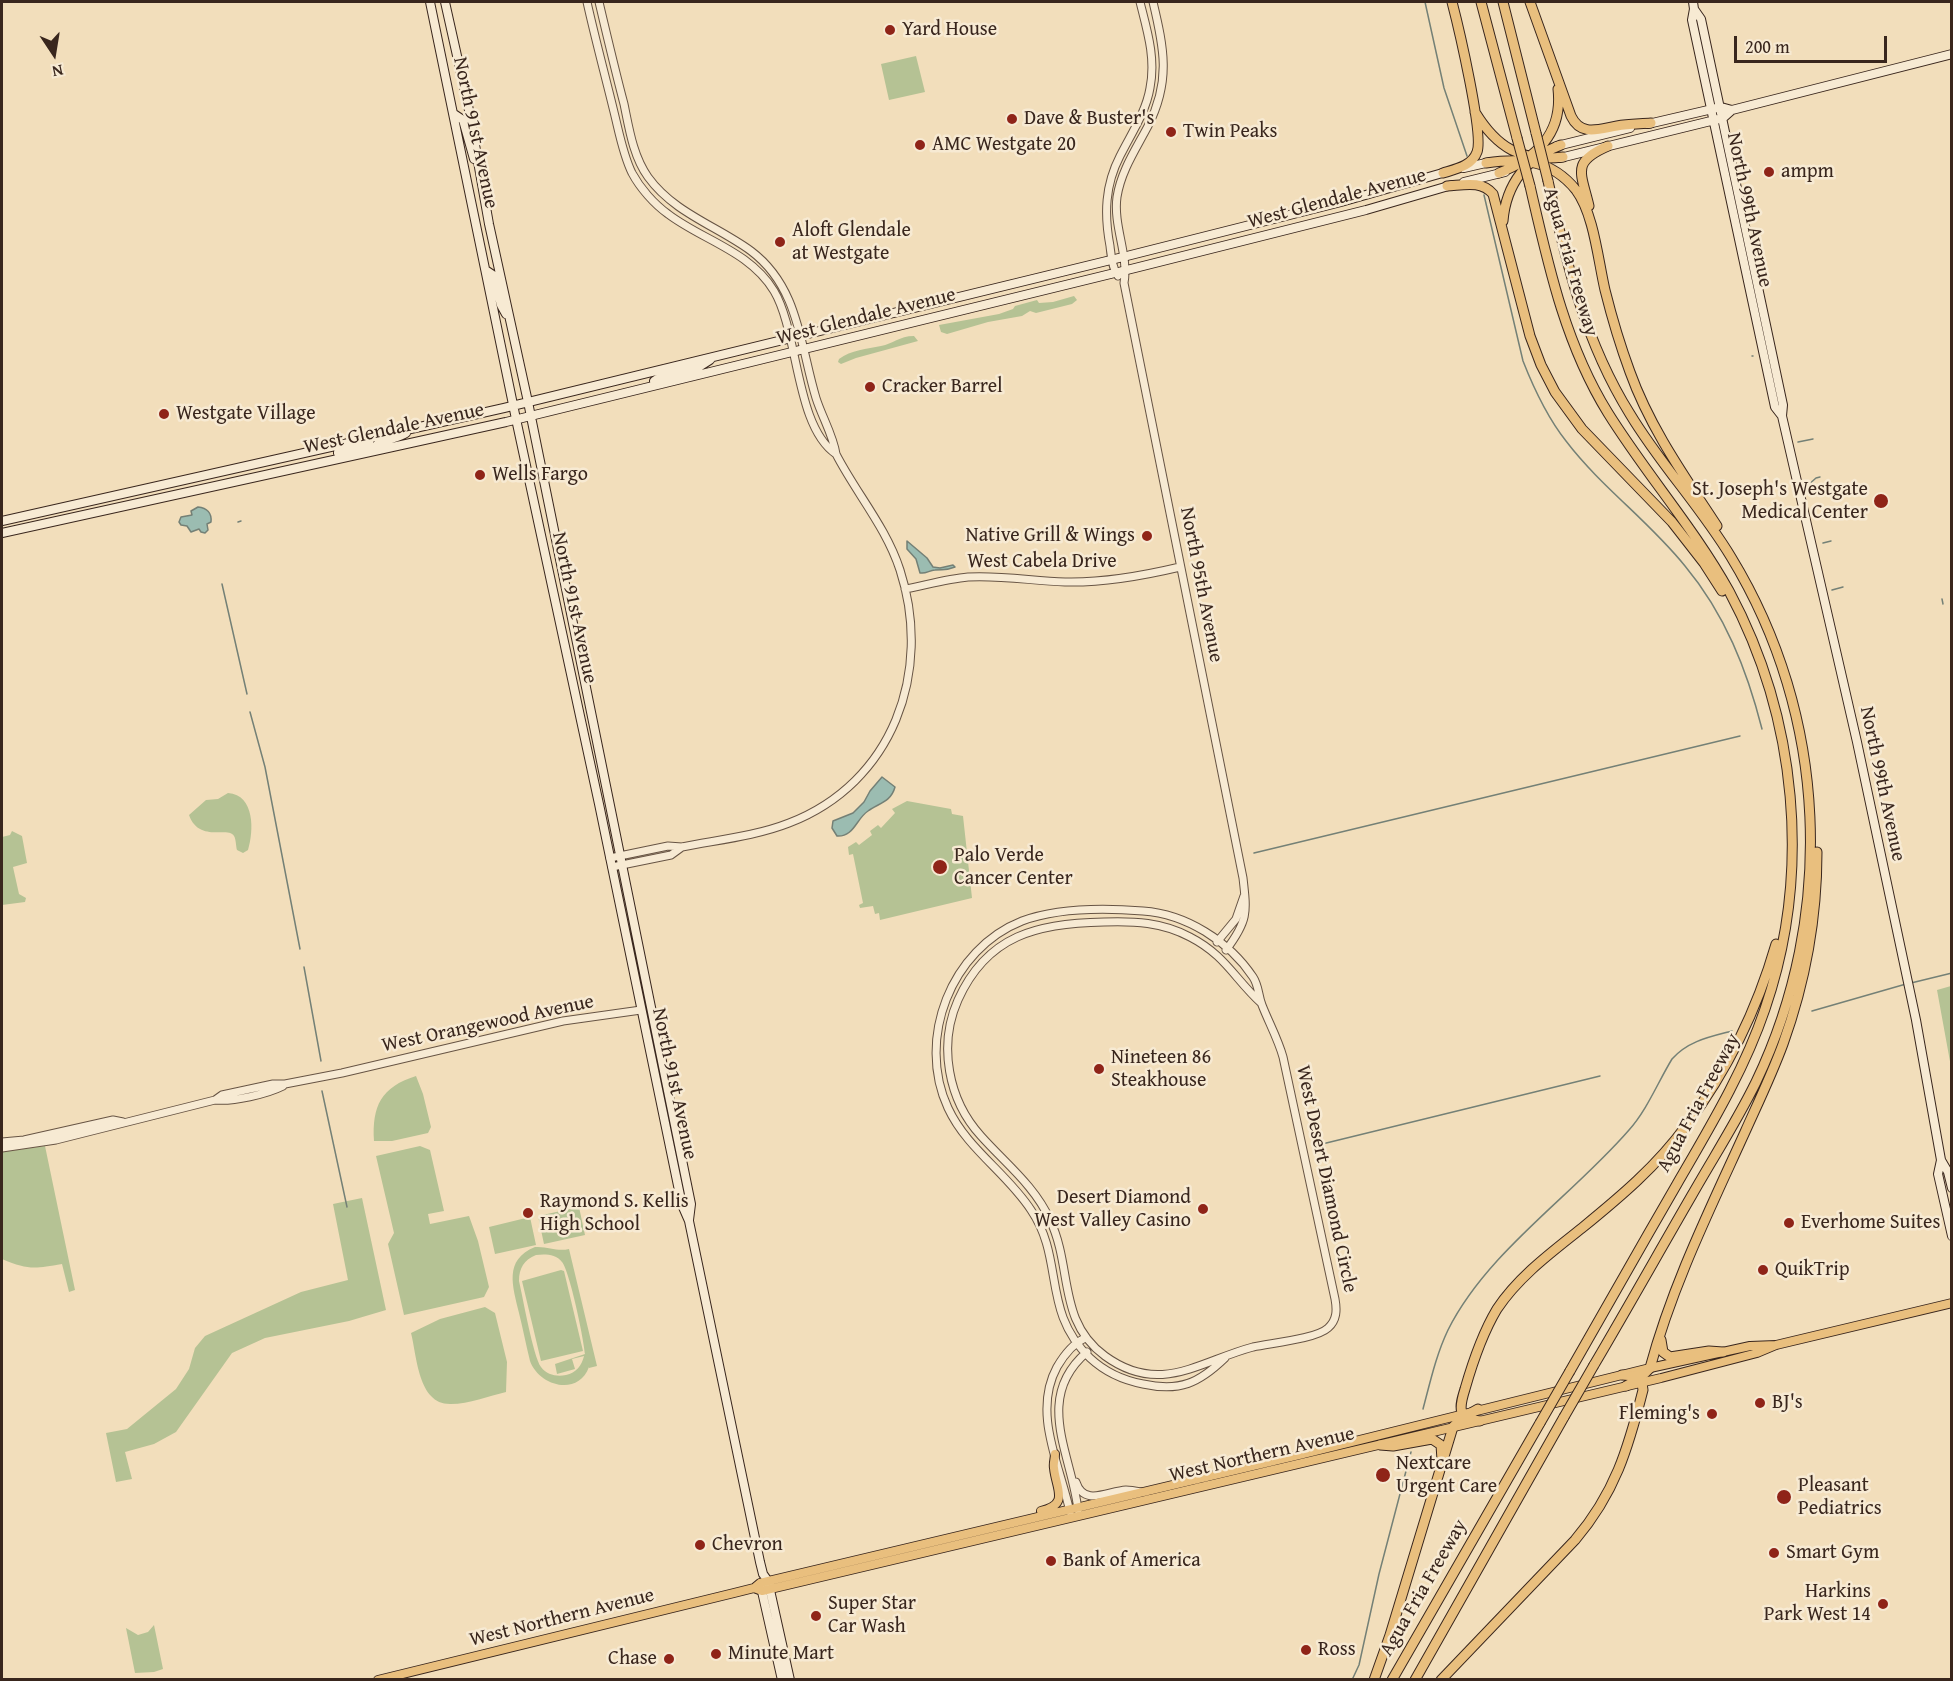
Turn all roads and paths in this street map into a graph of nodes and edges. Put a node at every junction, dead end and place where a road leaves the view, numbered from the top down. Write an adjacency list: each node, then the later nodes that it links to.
1 (430, 2): 20 (main road, North 91st Avenue)
2 (445, 2): 30 (main road, North 91st Avenue)
3 (586, 2): 48 (street)
4 (598, 2): 47 (street)
5 (1140, 2): 40 (street)
6 (1153, 2): 39 (street, North 95th Avenue)
7 (1452, 2): 17 (highway)
8 (1483, 2): 71 (highway, Agua Fria Freeway, bridge)
9 (1496, 2): 13 (highway)
10 (1503, 2): 13 (highway, Agua Fria Freeway)
11 (1530, 2): 15 (highway)
12 (1693, 5): 16 (main road, North 99th Avenue); 18 (main road, North 99th Avenue)
13 (1509, 33): 66 (highway, Agua Fria Freeway, bridge)
14 (1952, 54): 19 (main road)
15 (1554, 71): 23 (highway); 26 (highway)
16 (1721, 107): 18 (main road); 19 (main road); 21 (main road, North 99th Avenue)
17 (1474, 110): 28 (highway); 31 (highway)
18 (1710, 110): 22 (main road, North 99th Avenue); 23 (main road)
19 (1732, 110): 21 (main road)
20 (454, 114): 30 (main road); 43 (main road, North 91st Avenue)
21 (1723, 118): 22 (main road); 35 (main road, North 99th Avenue)
22 (1713, 121): 25 (main road); 34 (main road, North 99th Avenue)
23 (1651, 123): 24 (main road)
24 (1561, 145): 26 (main road); 28 (highway)
25 (1608, 146): 27 (main road); 37 (highway)
26 (1539, 150): 28 (highway)
27 (1563, 158): 28 (highway)
28 (1529, 160): 29 (highway); 32 (highway); 37 (highway); 38 (highway)
29 (1485, 163): 31 (main road, West Glendale Avenue)
30 (479, 168): 46 (main road, North 91st Avenue)
31 (1443, 173): 39 (main road, West Glendale Avenue)
32 (1499, 173): 33 (main road, West Glendale Avenue)
33 (1447, 186): 38 (highway); 42 (main road, West Glendale Avenue)
34 (1729, 194): 35 (main road); 36 (main road, North 99th Avenue)
35 (1740, 201): 36 (main road); 41 (main road, North 99th Avenue)
36 (1733, 211): 41 (main road, North 99th Avenue)
37 (1590, 223): 66 (highway)
38 (1504, 234): 71 (highway)
39 (1123, 257): 40 (main road, West Glendale Avenue); 42 (street, North 95th Avenue)
40 (1112, 260): 44 (street); 47 (main road, West Glendale Avenue)
41 (1749, 267): 94 (main road, North 99th Avenue)
42 (1126, 270): 44 (main road, West Glendale Avenue); 45 (street, North 95th Avenue)
43 (487, 271): 46 (main road); 54 (main road, North 91st Avenue)
44 (1115, 273): 45 (street); 49 (main road, West Glendale Avenue)
45 (1124, 283): 69 (street, North 95th Avenue)
46 (510, 320): 53 (main road, North 91st Avenue)
47 (800, 336): 48 (main road, West Glendale Avenue); 49 (street)
48 (790, 338): 50 (street); 51 (main road, West Glendale Avenue)
49 (803, 349): 50 (main road, West Glendale Avenue); 60 (street)
50 (792, 352): 52 (main road, West Glendale Avenue); 60 (street)
51 (714, 357): 52 (main road); 53 (main road, West Glendale Avenue)
52 (655, 385): 55 (main road, West Glendale Avenue)
53 (528, 402): 54 (main road, West Glendale Avenue); 55 (main road, North 91st Avenue)
54 (514, 406): 56 (main road, North 91st Avenue); 57 (main road, West Glendale Avenue)
55 (530, 416): 56 (main road, West Glendale Avenue); 67 (main road, North 91st Avenue)
56 (516, 419): 59 (main road, West Glendale Avenue); 68 (main road, North 91st Avenue)
57 (415, 429): 58 (main road, West Glendale Avenue); 59 (main road)
58 (370, 439): 61 (main road); 62 (main road, West Glendale Avenue)
59 (371, 451): 61 (main road, West Glendale Avenue)
60 (836, 454): 70 (street)
61 (323, 461): 63 (main road, West Glendale Avenue)
62 (91, 501): 63 (main road); 64 (main road, West Glendale Avenue)
63 (94, 512): 65 (main road, West Glendale Avenue)
64 (2, 521)
65 (2, 532)
66 (1730, 556): 74 (highway, Agua Fria Freeway)
67 (559, 561): 68 (main road); 73 (main road, North 91st Avenue)
68 (548, 563): 72 (main road, North 91st Avenue)
69 (1180, 567): 70 (street, West Cabela Drive); 80 (street, North 95th Avenue)
70 (905, 589): 75 (street)
71 (1747, 631): 81 (highway, Agua Fria Freeway)
72 (589, 755): 73 (main road); 77 (main road, North 91st Avenue)
73 (605, 784): 76 (main road, North 91st Avenue)
74 (1809, 788): 101 (highway); 135 (highway, Agua Fria Freeway, bridge)
75 (682, 847): 76 (street); 78 (street)
76 (620, 856): 77 (street); 78 (main road, North 91st Avenue)
77 (610, 858): 79 (main road, North 91st Avenue)
78 (622, 866): 79 (street); 88 (main road, North 91st Avenue)
79 (612, 867): 87 (main road, North 91st Avenue)
80 (1244, 893): 82 (street, North 95th Avenue); 83 (street, North 95th Avenue)
81 (1790, 896): 114 (highway); 134 (highway, Agua Fria Freeway, bridge)
82 (1218, 941): 83 (street, West Desert Diamond Circle); 84 (street, North 95th Avenue); 96 (street, West Desert Diamond Circle)
83 (1227, 948): 85 (street, North 95th Avenue); 86 (street, West Desert Diamond Circle)
84 (1211, 949): 85 (street, West Desert Diamond Circle); 95 (street, West Desert Diamond Circle)
85 (1220, 956): 86 (street, West Desert Diamond Circle)
86 (1261, 1003): 108 (street, West Desert Diamond Circle)
87 (641, 1010): 88 (main road); 89 (street, West Orangewood Avenue); 93 (main road, North 91st Avenue)
88 (661, 1060): 91 (main road, North 91st Avenue)
89 (123, 1122): 90 (street); 92 (street)
90 (2, 1142)
91 (680, 1148): 93 (main road); 98 (main road, North 91st Avenue)
92 (2, 1149)
93 (670, 1150): 98 (main road, North 91st Avenue)
94 (1941, 1160): 97 (main road, North 99th Avenue); 99 (main road, North 99th Avenue)
95 (1020, 1176): 96 (street); 102 (street, West Desert Diamond Circle)
96 (1011, 1185): 103 (street, West Desert Diamond Circle)
97 (1952, 1188)
98 (689, 1221): 128 (main road, North 91st Avenue)
99 (1952, 1236)
100 (1952, 1303): 104 (main road)
101 (1661, 1334): 106 (highway); 109 (highway)
102 (1085, 1338): 103 (street); 105 (street, West Desert Diamond Circle)
103 (1075, 1342): 107 (street, West Desert Diamond Circle); 120 (street)
104 (1776, 1345): 106 (main road); 111 (main road)
105 (1095, 1347): 107 (street); 108 (street, West Desert Diamond Circle)
106 (1723, 1352): 109 (main road)
107 (1085, 1354): 108 (street, West Desert Diamond Circle); 119 (street)
108 (1226, 1358)
109 (1650, 1368): 110 (main road); 111 (highway)
110 (1622, 1375): 111 (highway); 113 (main road)
111 (1640, 1381): 112 (highway); 136 (highway)
112 (1626, 1386): 115 (main road, West Northern Avenue)
113 (1478, 1409): 114 (highway)
114 (1463, 1415): 115 (highway); 116 (highway); 118 (main road, West Northern Avenue)
115 (1480, 1421): 116 (main road, West Northern Avenue)
116 (1454, 1428): 117 (main road, West Northern Avenue); 122 (highway)
117 (1380, 1444): 121 (main road, West Northern Avenue); 122 (highway)
118 (1320, 1449): 121 (main road); 123 (main road, West Northern Avenue)
119 (1065, 1452): 124 (street); 125 (street)
120 (1055, 1454): 125 (street); 126 (main road)
121 (1287, 1466): 123 (main road, West Northern Avenue)
122 (1441, 1467): 133 (highway)
123 (1232, 1475): 124 (main road, West Northern Avenue); 125 (main road, West Northern Avenue)
124 (1141, 1492): 125 (main road, West Northern Avenue)
125 (1075, 1512): 126 (main road, West Northern Avenue); 127 (main road, West Northern Avenue)
126 (1010, 1523): 127 (main road, West Northern Avenue)
127 (918, 1550): 128 (main road, West Northern Avenue)
128 (763, 1584): 129 (main road, North 91st Avenue); 130 (main road, West Northern Avenue); 132 (main road, North 91st Avenue)
129 (777, 1660): 131 (main road, North 91st Avenue); 132 (main road)
130 (378, 1680)
131 (782, 1680)
132 (788, 1680)
133 (1374, 1680)
134 (1392, 1680)
135 (1415, 1680)
136 (1441, 1680)

